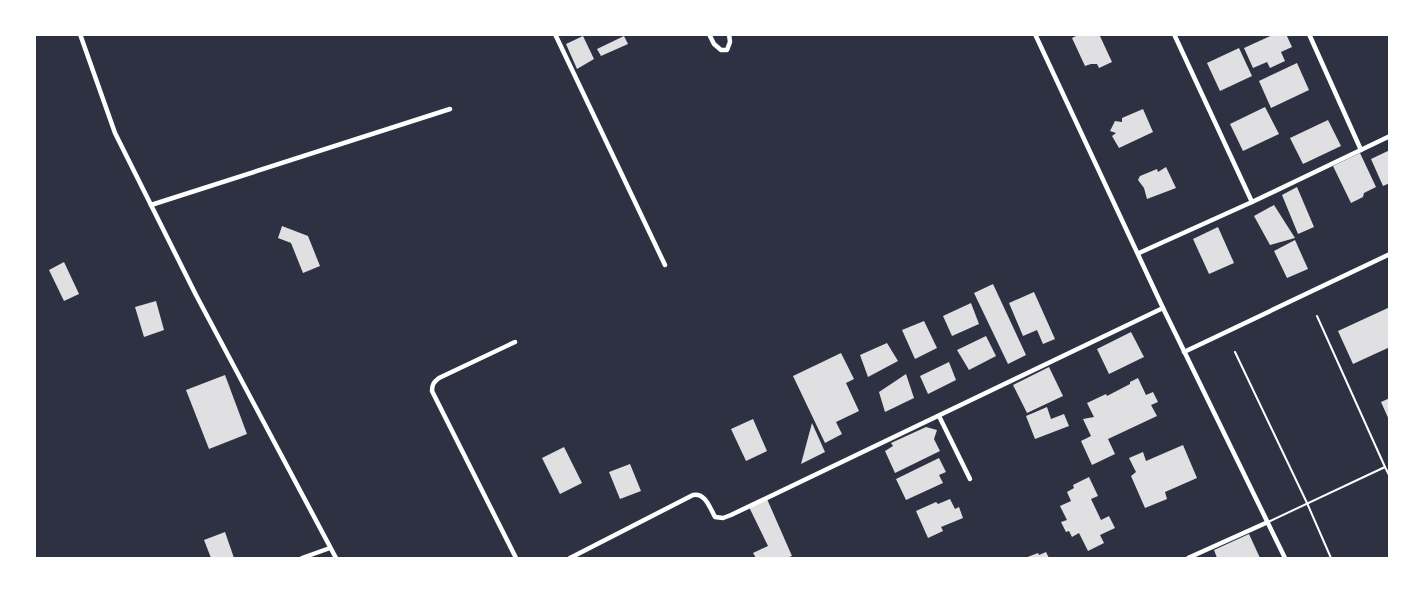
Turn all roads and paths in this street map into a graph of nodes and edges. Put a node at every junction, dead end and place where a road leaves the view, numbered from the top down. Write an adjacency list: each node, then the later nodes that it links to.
1 (80, 34): 12 (street)
2 (555, 34): 15 (street)
3 (710, 34): 4 (street)
4 (729, 34)
5 (1035, 34): 13 (street)
6 (1173, 34): 11 (street)
7 (1309, 34): 10 (street)
8 (450, 109): 12 (street)
9 (1389, 136): 10 (street)
10 (1361, 150): 11 (street)
11 (1252, 202): 13 (street)
12 (151, 205): 27 (street)
13 (1139, 253): 16 (street)
14 (1389, 254): 19 (street)
15 (665, 266)
16 (1163, 308): 19 (street); 21 (street)
17 (1317, 316): 22 (lane)
18 (515, 342): 30 (street)
19 (1184, 352): 26 (street)
20 (1235, 352): 25 (lane)
21 (939, 416): 24 (street); 31 (street)
22 (1385, 467): 23 (lane); 25 (lane)
23 (1389, 477)
24 (970, 479)
25 (1307, 503): 26 (lane); 34 (lane)
26 (1268, 522): 32 (street); 33 (street)
27 (330, 548): 28 (street); 29 (street)
28 (302, 558)
29 (336, 558)
30 (516, 558)
31 (570, 558)
32 (1188, 558)
33 (1285, 558)
34 (1331, 558)

